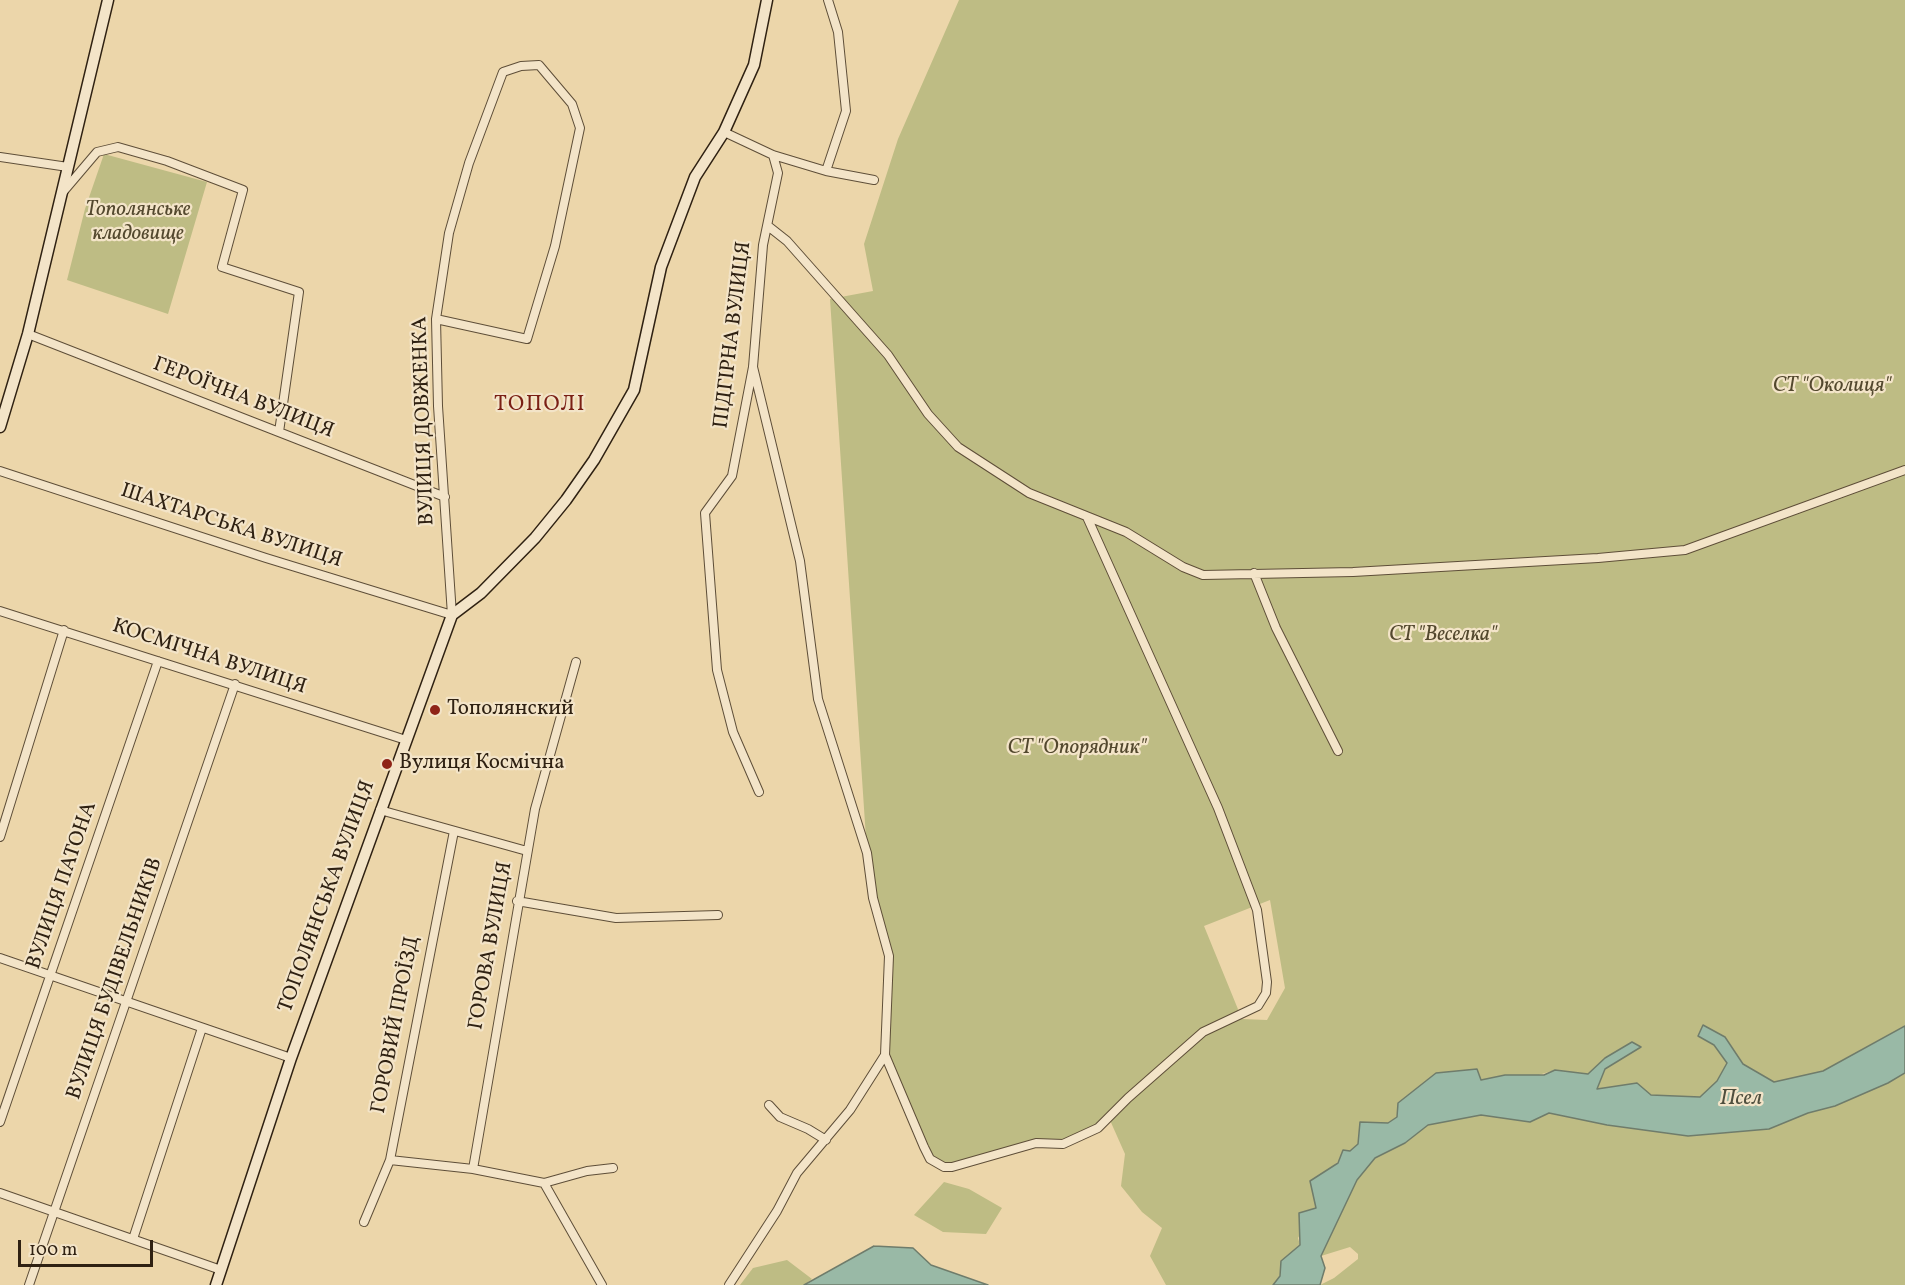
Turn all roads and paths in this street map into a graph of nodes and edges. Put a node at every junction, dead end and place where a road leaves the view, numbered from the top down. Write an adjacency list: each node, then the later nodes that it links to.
1 (108, 0): 7 (street)
2 (767, 0): 4 (street)
3 (828, 0): 8 (street)
4 (724, 132): 5 (street); 23 (street)
5 (773, 155): 8 (street); 11 (street, ПІДГІРНА ВУЛИЦЯ)
6 (0, 157): 7 (street)
7 (68, 167): 10 (street)
8 (826, 171): 9 (street)
9 (874, 180)
10 (63, 193): 13 (street); 16 (street)
11 (768, 226): 14 (street, ПІДГІРНА ВУЛИЦЯ); 20 (street)
12 (436, 319): 12 (street, ВУЛИЦЯ ДОВЖЕНКА); 19 (street, ВУЛИЦЯ ДОВЖЕНКА)
13 (28, 334): 15 (street); 16 (street, ГЕРОЇЧНА ВУЛИЦЯ)
14 (753, 367): 30 (street, ПІДГІРНА ВУЛИЦЯ); 41 (street)
15 (0, 427)
16 (279, 432): 19 (street, ГЕРОЇЧНА ВУЛИЦЯ)
17 (1905, 470): 21 (street)
18 (0, 471): 23 (street, ШАХТАРСЬКА ВУЛИЦЯ)
19 (445, 497): 23 (street, ВУЛИЦЯ ДОВЖЕНКА)
20 (1087, 517): 21 (street); 41 (street)
21 (1254, 573): 29 (street)
22 (0, 611): 24 (street, КОСМІЧНА ВУЛИЦЯ)
23 (452, 615): 28 (street, ТОПОЛЯНСЬКА ВУЛИЦЯ)
24 (64, 630): 25 (street, КОСМІЧНА ВУЛИЦЯ); 33 (street)
25 (158, 661): 27 (street, КОСМІЧНА ВУЛИЦЯ); 38 (street, ВУЛИЦЯ ПАТОНА)
26 (576, 663): 34 (street, ГОРОВА ВУЛИЦЯ)
27 (235, 684): 28 (street, КОСМІЧНА ВУЛИЦЯ); 39 (street, ВУЛИЦЯ БУДІВЕЛЬНИКІВ)
28 (406, 740): 31 (street, ТОПОЛЯНСЬКА ВУЛИЦЯ)
29 (1338, 751)
30 (759, 792)
31 (380, 810): 32 (street); 42 (street, ТОПОЛЯНСЬКА ВУЛИЦЯ)
32 (454, 831): 34 (street); 46 (street, ГОРОВИЙ ПРОЇЗД)
33 (0, 837)
34 (527, 851): 35 (street, ГОРОВА ВУЛИЦЯ)
35 (517, 901): 36 (street); 48 (street, ГОРОВА ВУЛИЦЯ)
36 (718, 915)
37 (0, 958): 38 (street)
38 (52, 976): 39 (street); 44 (street, ВУЛИЦЯ ПАТОНА)
39 (127, 1002): 40 (street); 51 (street, ВУЛИЦЯ БУДІВЕЛЬНИКІВ)
40 (202, 1028): 42 (street); 53 (street)
41 (885, 1055): 45 (street)
42 (291, 1058): 54 (street, ТОПОЛЯНСЬКА ВУЛИЦЯ)
43 (769, 1105): 45 (street)
44 (0, 1122)
45 (826, 1140): 58 (street)
46 (390, 1160): 48 (street); 52 (street, ГОРОВИЙ ПРОЇЗД)
47 (613, 1168): 49 (street)
48 (473, 1170): 49 (street)
49 (543, 1183): 57 (street)
50 (0, 1193): 51 (street)
51 (54, 1212): 53 (street); 55 (street, ВУЛИЦЯ БУДІВЕЛЬНИКІВ)
52 (364, 1222)
53 (133, 1239): 54 (street)
54 (221, 1270): 56 (street, ТОПОЛЯНСЬКА ВУЛИЦЯ)
55 (30, 1285)
56 (216, 1285)
57 (602, 1285)
58 (729, 1285)

